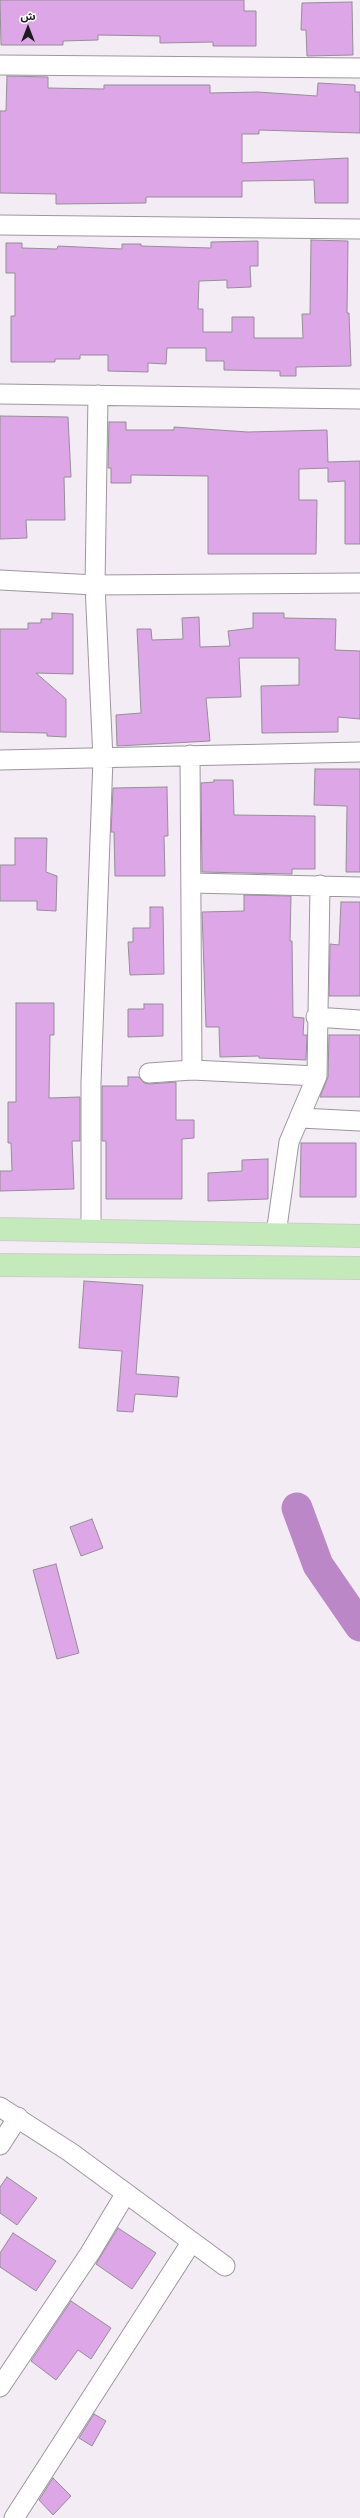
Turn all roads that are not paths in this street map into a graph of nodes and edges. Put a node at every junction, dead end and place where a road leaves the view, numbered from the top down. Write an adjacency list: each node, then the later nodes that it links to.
1 (0, 65): 2 (street)
2 (360, 68)
3 (0, 225): 4 (street)
4 (360, 229)
5 (0, 394): 6 (street)
6 (98, 395): 7 (street); 10 (street)
7 (360, 399)
8 (0, 580): 10 (street)
9 (360, 583): 10 (street)
10 (95, 585): 13 (street)
11 (360, 752): 12 (street)
12 (190, 755): 13 (street); 15 (street)
13 (103, 759): 14 (street); 26 (street)
14 (0, 760)
15 (192, 883): 16 (street); 20 (street)
16 (320, 885): 17 (street); 18 (street)
17 (360, 887)
18 (316, 1017): 19 (street); 22 (street)
19 (360, 1020)
20 (192, 1070): 21 (street); 22 (street)
21 (149, 1073)
22 (317, 1076): 23 (street)
23 (300, 1118): 24 (street); 27 (street)
24 (360, 1121)
25 (0, 1229): 26 (main road)
26 (91, 1230): 27 (main road)
27 (276, 1234): 28 (main road)
28 (360, 1236)
29 (0, 1265): 30 (main road)
30 (360, 1268)
31 (0, 2107): 32 (street)
32 (18, 2117): 33 (street); 34 (street)
33 (0, 2145)
34 (126, 2193): 35 (street); 37 (street)
35 (191, 2243): 36 (street); 38 (street)
36 (225, 2266)
37 (0, 2387)
38 (14, 2518)

